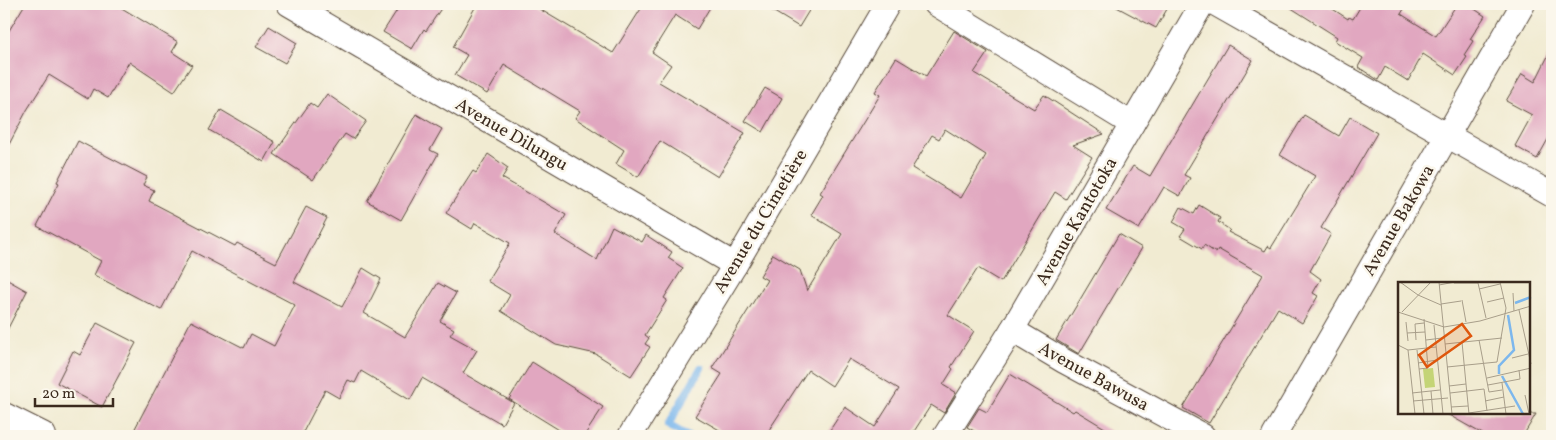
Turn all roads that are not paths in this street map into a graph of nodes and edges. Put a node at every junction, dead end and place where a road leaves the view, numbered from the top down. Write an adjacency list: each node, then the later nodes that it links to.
1 (289, 4): 7 (street, Avenue Dilungu)
2 (888, 4): 11 (street, Avenue du Cimetière)
3 (936, 4): 8 (street)
4 (1202, 4): 8 (street, Avenue Kantotoka)
5 (1216, 4): 9 (street)
6 (1523, 4): 9 (street, Avenue Bakowa)
7 (316, 10): 11 (street, Avenue Dilungu)
8 (1132, 124): 12 (street, Avenue Kantotoka)
9 (1447, 135): 10 (street); 18 (street, Avenue Bakowa)
10 (1552, 195)
11 (735, 264): 15 (street, Avenue du Cimetière)
12 (1012, 330): 16 (street, Avenue Kantotoka); 17 (street, Avenue Bawusa)
13 (4, 418): 14 (main road)
14 (42, 436)
15 (630, 436)
16 (945, 436)
17 (1203, 436)
18 (1274, 436)

